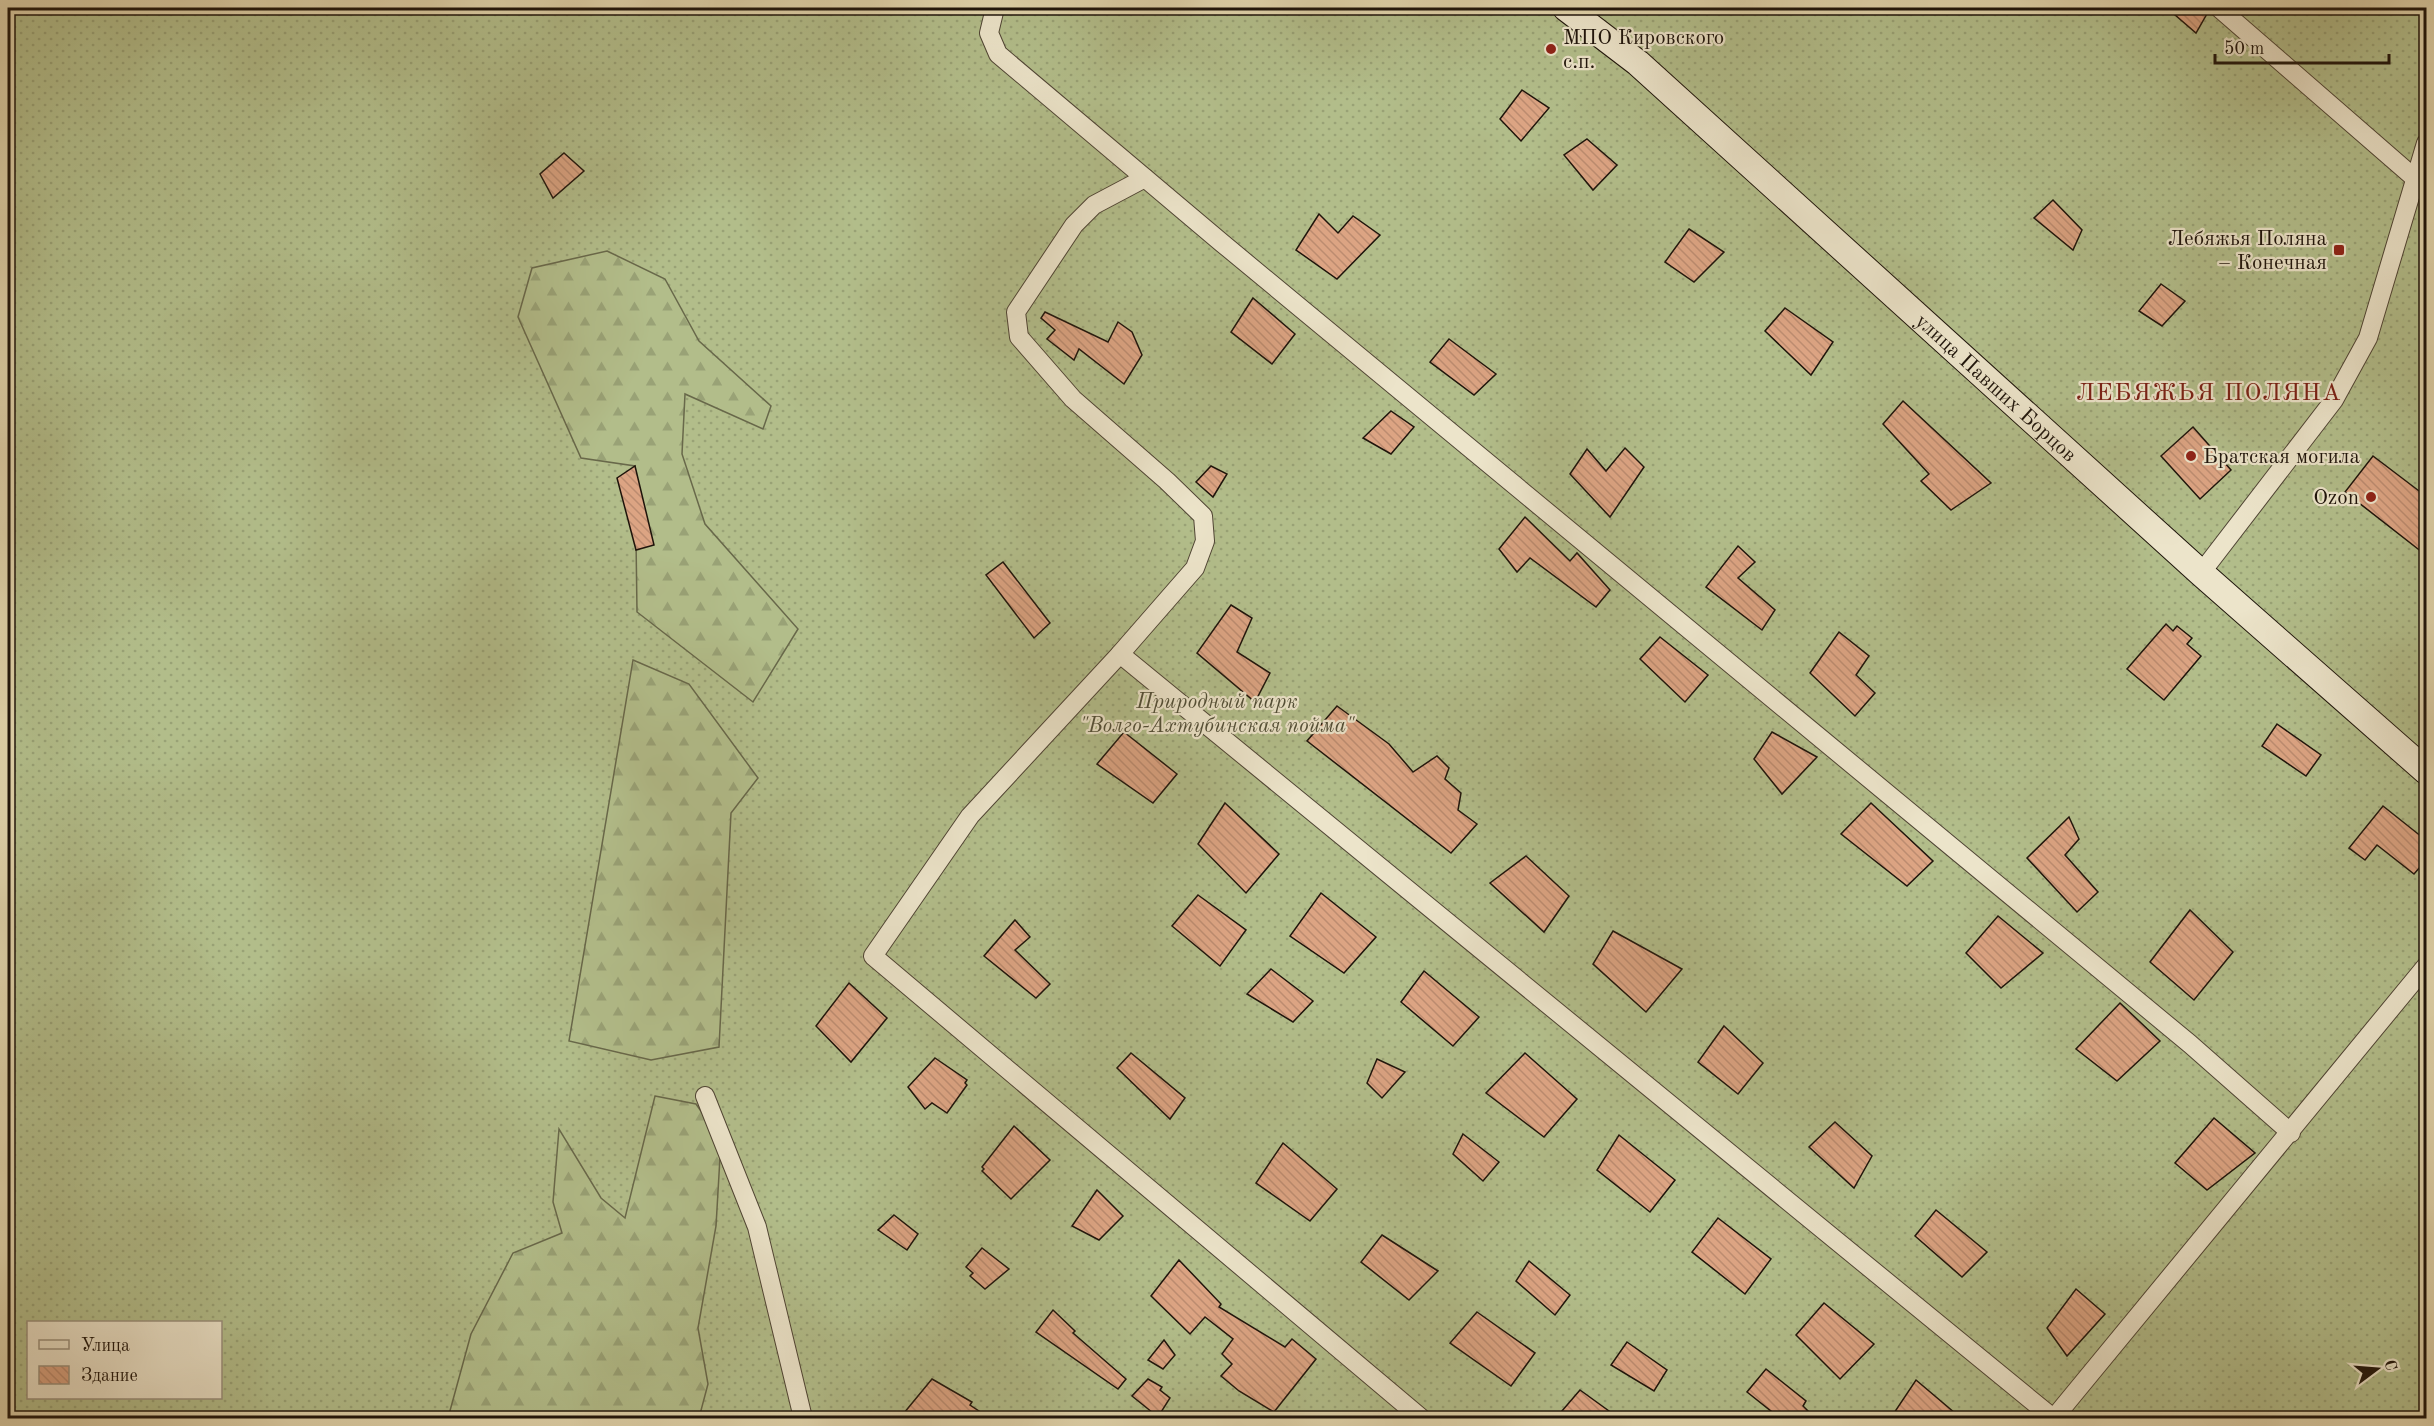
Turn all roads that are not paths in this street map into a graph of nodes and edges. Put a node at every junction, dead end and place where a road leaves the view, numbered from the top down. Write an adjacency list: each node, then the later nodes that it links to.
1 (994, 8): 5 (street)
2 (1566, 8): 7 (street, улица Павших Борцов)
3 (2219, 8): 6 (street)
4 (2427, 143): 6 (street)
5 (1145, 178): 8 (street); 12 (street)
6 (2421, 184): 7 (street)
7 (2201, 573): 9 (street, улица Павших Борцов)
8 (1120, 654): 14 (street); 15 (street)
9 (2427, 771)
10 (2427, 966): 12 (street)
11 (705, 1096): 13 (street)
12 (2291, 1133): 15 (street)
13 (803, 1419)
14 (1420, 1419)
15 (2053, 1419)

